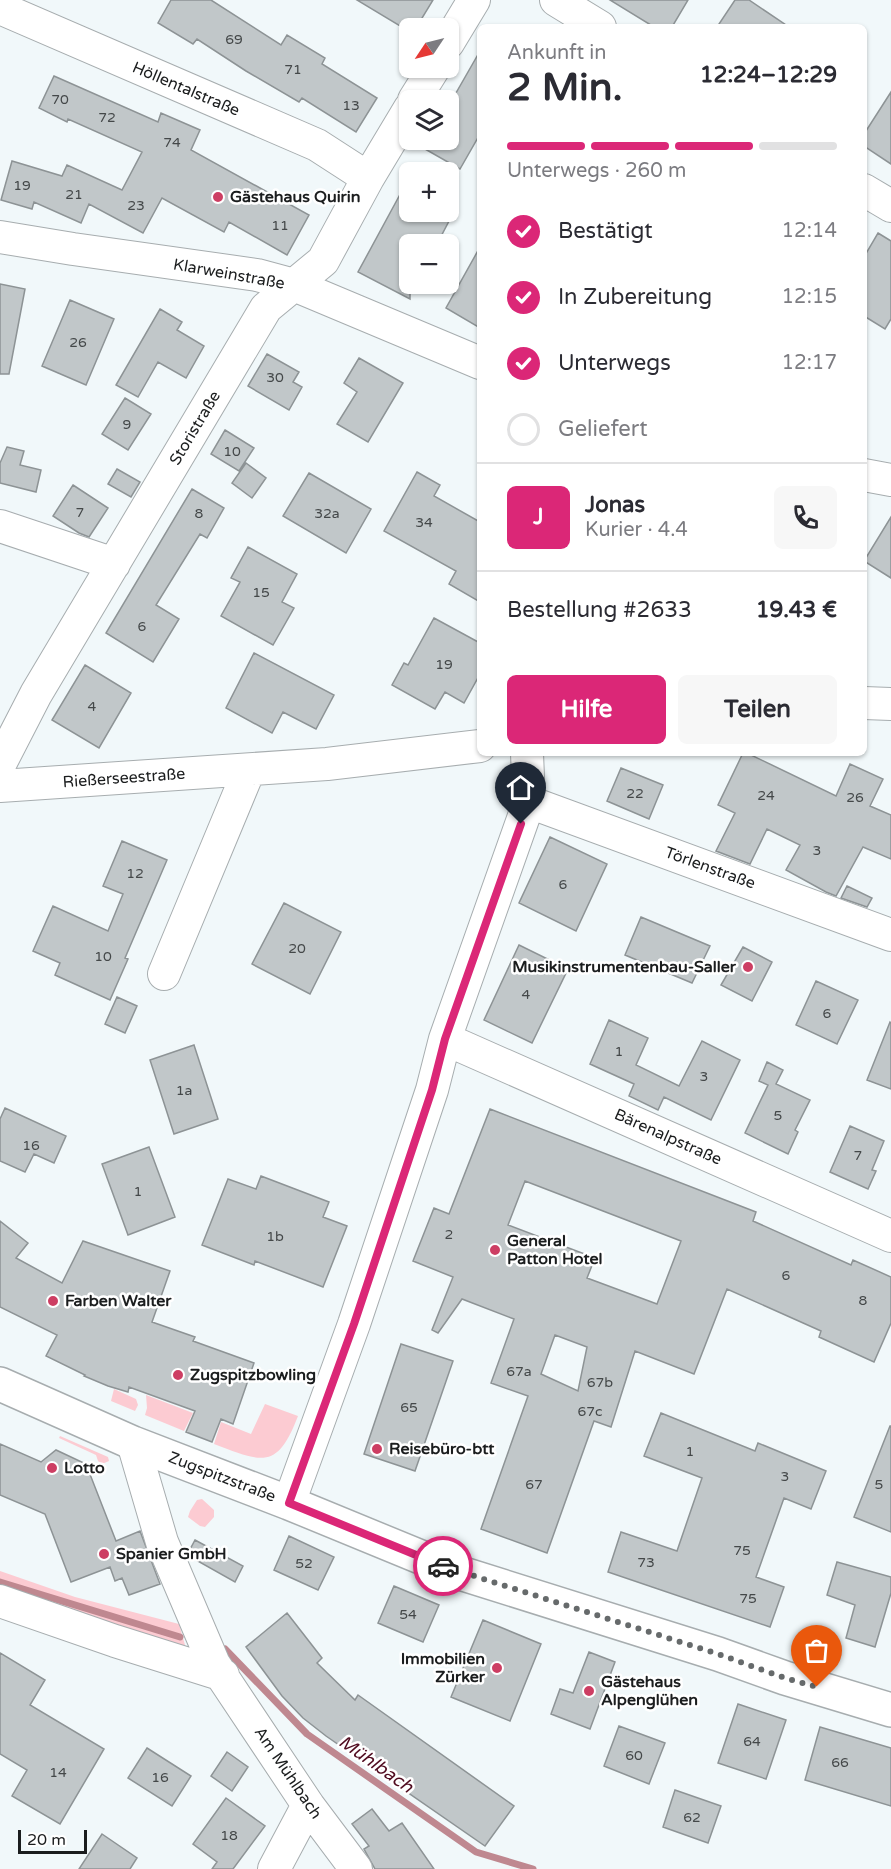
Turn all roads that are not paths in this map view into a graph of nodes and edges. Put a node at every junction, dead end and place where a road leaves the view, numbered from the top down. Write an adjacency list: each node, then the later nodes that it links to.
1 (474, 0): 5 (street)
2 (556, 0): 4 (street)
3 (0, 8): 7 (street, Höllentalstraße)
4 (595, 24)
5 (459, 25)
6 (399, 126): 7 (street, Storistraße)
7 (368, 178): 11 (street, Storistraße)
8 (867, 192): 9 (street)
9 (891, 206)
10 (0, 237): 11 (street, Klarweinstraße)
11 (294, 285): 12 (street, Klarweinstraße); 16 (street, Storistraße)
12 (477, 362)
13 (867, 476): 14 (street)
14 (891, 480)
15 (0, 526): 16 (street)
16 (114, 564): 21 (street, Storistraße)
17 (867, 704): 18 (street)
18 (891, 704)
19 (477, 746): 22 (street, Rießerseestraße)
20 (527, 756): 24 (street)
21 (0, 764)
22 (249, 770): 23 (street, Rießerseestraße); 26 (street)
23 (0, 786)
24 (529, 802): 25 (street, Törlenstraße); 27 (street)
25 (891, 934)
26 (164, 975)
27 (445, 1039): 28 (street, Bärenalpstraße); 31 (street)
28 (891, 1236)
29 (0, 1384): 30 (main road, Zugspitzstraße)
30 (133, 1443): 31 (main road, Zugspitzstraße); 33 (street, Am Mühlbach)
31 (289, 1503): 34 (main road, Zugspitzstraße)
32 (0, 1601): 33 (street)
33 (218, 1670): 35 (street, Am Mühlbach)
34 (891, 1710)
35 (308, 1805): 36 (street); 37 (street, Am Mühlbach)
36 (274, 1869)
37 (356, 1869)

